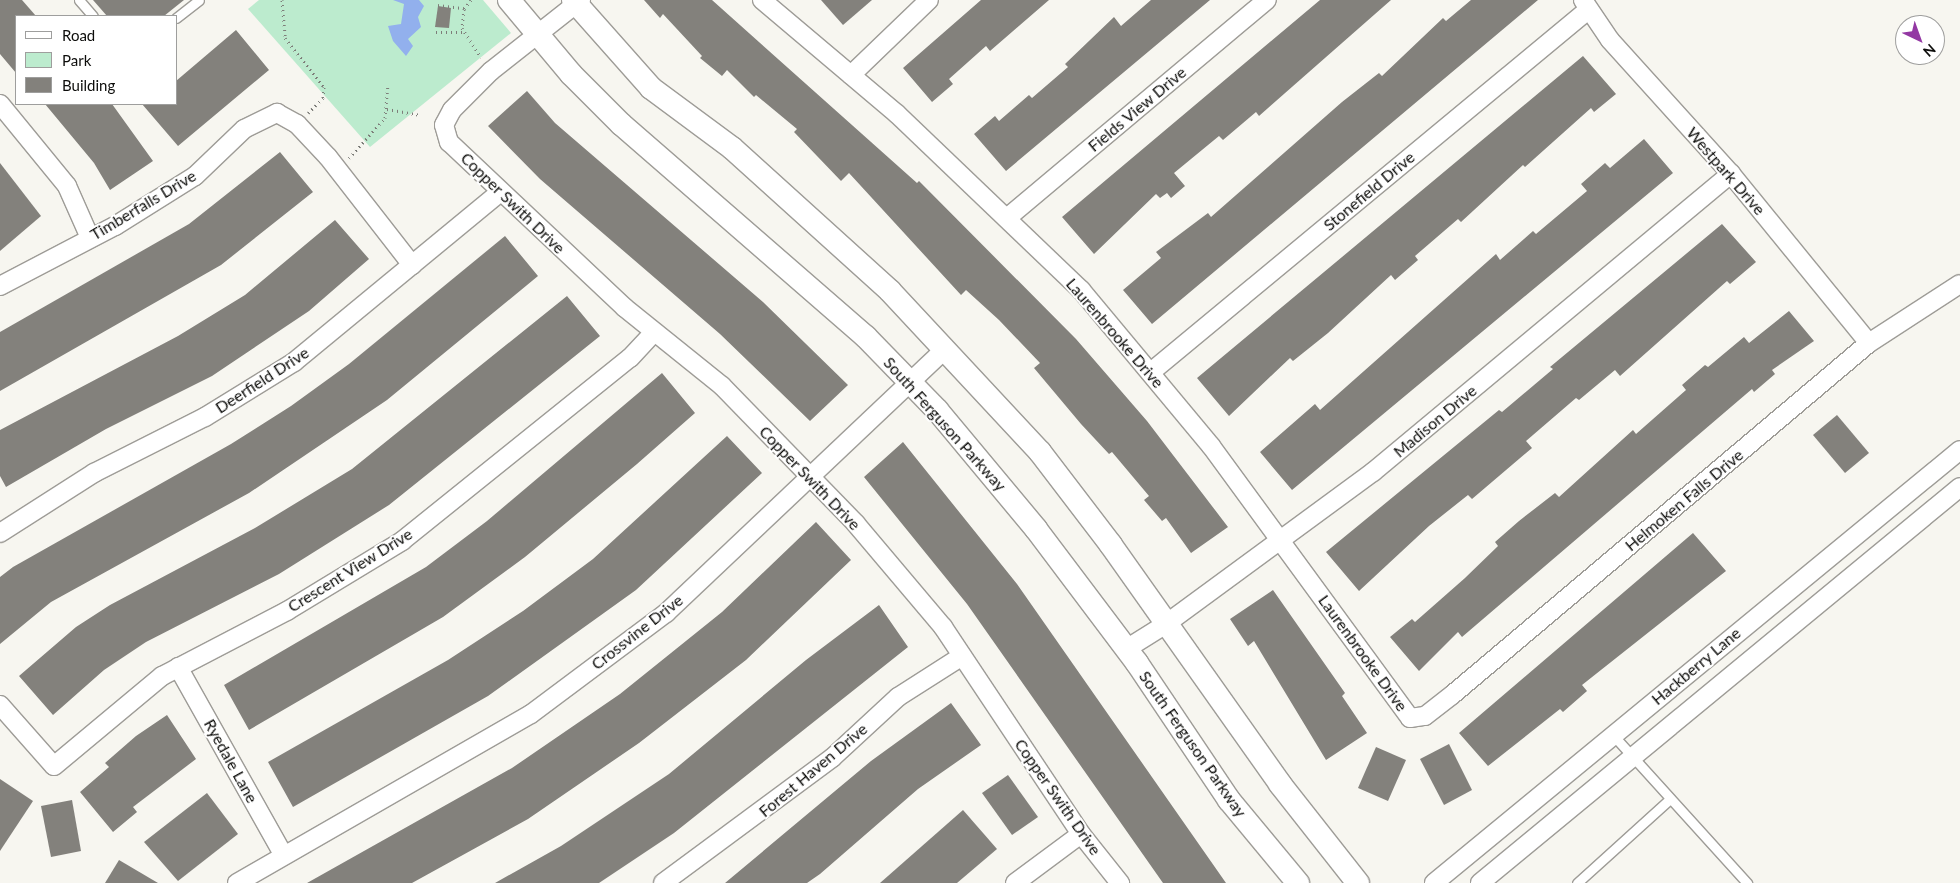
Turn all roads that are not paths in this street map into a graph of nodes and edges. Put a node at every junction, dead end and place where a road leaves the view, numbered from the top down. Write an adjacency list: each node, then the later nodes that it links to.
1 (79, 0): 9 (lane)
2 (199, 0): 10 (lane)
3 (510, 0): 11 (street, South Ferguson Parkway)
4 (762, 0): 12 (street, Laurenbrooke Drive)
5 (929, 0): 12 (street)
6 (1267, 0): 16 (street, Fields View Drive)
7 (576, 1): 11 (street); 23 (street)
8 (1586, 5): 14 (street, Westpark Drive); 24 (street, Stonefield Drive)
9 (92, 15)
10 (178, 16)
11 (538, 34): 15 (street, Copper Swith Drive); 25 (street, South Ferguson Parkway)
12 (851, 75): 16 (street, Laurenbrooke Drive)
13 (0, 104): 17 (street)
14 (1731, 174): 22 (street, Westpark Drive); 30 (street, Madison Drive)
15 (500, 192): 18 (street, Deerfield Drive); 21 (street, Copper Swith Drive)
16 (1007, 218): 24 (street, Laurenbrooke Drive)
17 (90, 238): 18 (street, Timberfalls Drive); 20 (street, Timberfalls Drive)
18 (412, 264): 29 (street, Deerfield Drive)
19 (1960, 284): 22 (street, Helmoken Falls Drive)
20 (0, 286)
21 (654, 332): 27 (street, Copper Swith Drive); 34 (street, Crescent View Drive)
22 (1869, 343): 36 (street, Helmoken Falls Drive)
23 (944, 350): 25 (street, Crossvine Drive); 31 (street)
24 (1150, 372): 30 (street, Laurenbrooke Drive)
25 (910, 381): 27 (street, Crossvine Drive); 32 (street, South Ferguson Parkway)
26 (1960, 450): 37 (street, Hackberry Lane)
27 (808, 476): 33 (street, Copper Swith Drive); 41 (street, Crossvine Drive)
28 (1960, 487): 38 (street, Hackberry Lane)
29 (0, 533)
30 (1282, 541): 31 (street, Madison Drive); 36 (street, Laurenbrooke Drive)
31 (1166, 624): 32 (street, Madison Drive); 47 (street)
32 (1126, 649): 46 (street, South Ferguson Parkway)
33 (962, 656): 40 (street, Copper Swith Drive); 43 (street, Forest Haven Drive)
34 (178, 667): 35 (street, Crescent View Drive); 41 (street, Ryedale Lane)
35 (0, 705)
36 (1410, 718)
37 (1614, 735): 38 (lane); 48 (street, Hackberry Lane)
38 (1632, 757): 39 (lane); 49 (street, Hackberry Lane)
39 (1670, 799): 50 (lane); 51 (lane)
40 (1081, 834): 44 (street); 45 (street, Copper Swith Drive)
41 (283, 854): 42 (street, Crossvine Drive)
42 (237, 883)
43 (663, 883)
44 (1015, 883)
45 (1120, 883)
46 (1298, 883)
47 (1358, 883)
48 (1434, 883)
49 (1480, 883)
50 (1577, 883)
51 (1747, 883)

